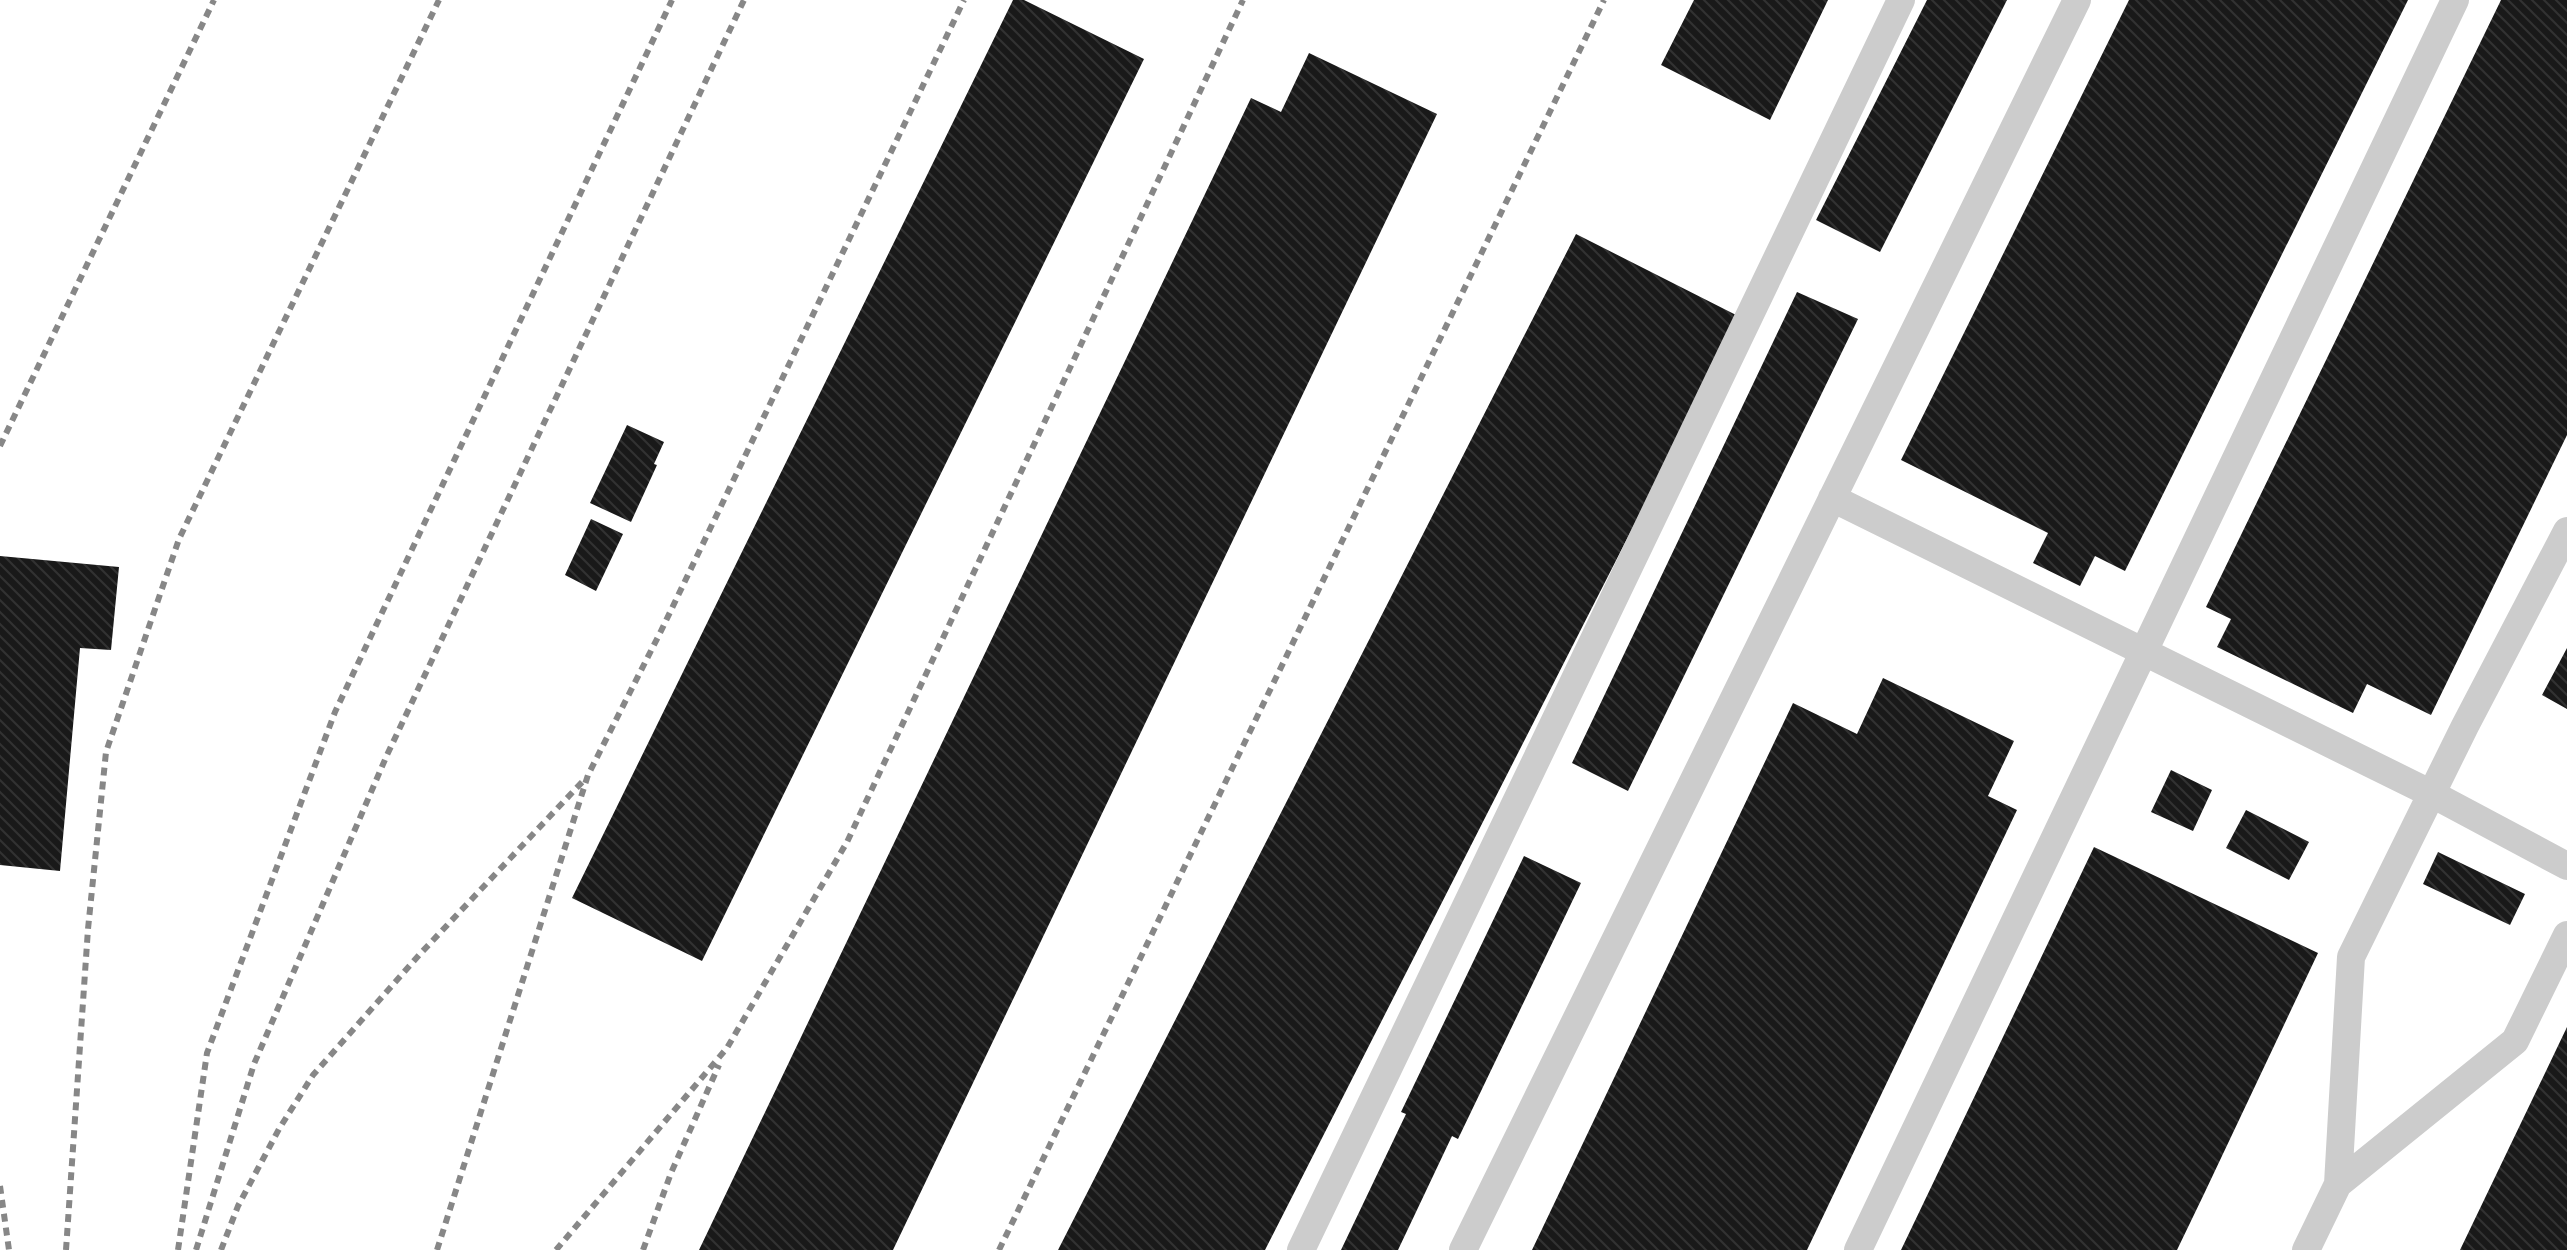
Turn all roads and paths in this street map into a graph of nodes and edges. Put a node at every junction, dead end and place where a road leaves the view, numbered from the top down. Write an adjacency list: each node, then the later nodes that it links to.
1 (1901, 0): 11 (lane)
2 (2077, 0): 4 (lane)
3 (2455, 0): 6 (lane)
4 (1832, 498): 6 (lane); 12 (lane)
5 (2567, 531): 7 (lane)
6 (2144, 652): 7 (lane); 13 (lane)
7 (2432, 794): 8 (lane); 10 (lane)
8 (2567, 866)
9 (2567, 935): 10 (lane)
10 (2338, 1184): 14 (lane)
11 (1301, 1250)
12 (1463, 1250)
13 (1858, 1250)
14 (2306, 1250)

